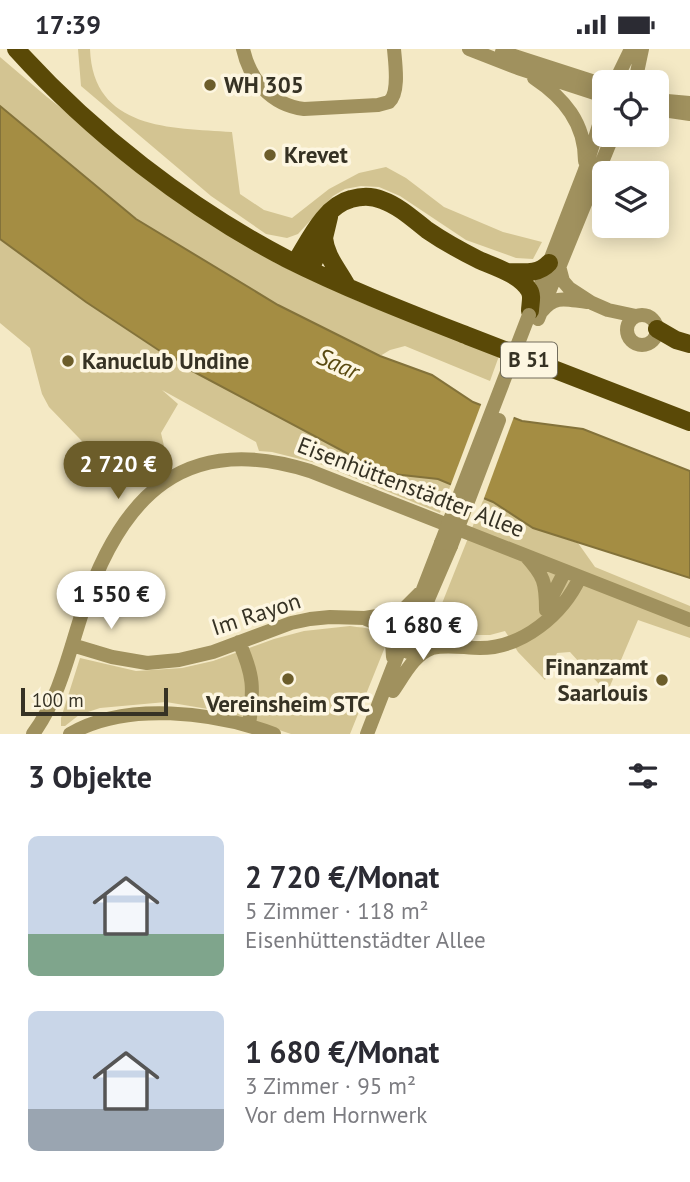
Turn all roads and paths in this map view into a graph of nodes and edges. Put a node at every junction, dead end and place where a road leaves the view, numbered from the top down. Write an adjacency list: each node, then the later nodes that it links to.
1 (16, 49): 23 (main road, B 51)
2 (243, 49): 3 (street)
3 (394, 49)
4 (469, 49): 8 (street)
5 (494, 49): 12 (street)
6 (631, 49): 9 (street)
7 (642, 49): 10 (street)
8 (518, 68): 11 (street); 19 (street)
9 (621, 70)
10 (637, 70)
11 (592, 87)
12 (592, 87)
13 (669, 101): 14 (street)
14 (690, 103)
15 (669, 111): 16 (street)
16 (690, 114)
17 (592, 147): 19 (street)
18 (608, 147): 22 (street)
19 (585, 170): 22 (street)
20 (332, 211): 21 (main road); 23 (main road); 24 (main road)
21 (324, 238): 23 (main road); 25 (main road)
22 (554, 265): 24 (main road); 26 (street); 27 (street)
23 (303, 266): 25 (main road, B 51)
24 (508, 272): 27 (main road)
25 (346, 286): 31 (main road, B 51)
26 (592, 303): 27 (street); 28 (street)
27 (534, 315): 32 (street, bridge)
28 (631, 321): 29 (street); 29 (street)
29 (654, 335): 30 (main road)
30 (683, 342)
31 (690, 422)
32 (446, 545): 36 (street); 39 (street)
33 (525, 555): 34 (street, Eisenhüttenstädter Allee); 37 (street); 43 (street, Eisenhüttenstädter Allee)
34 (565, 571): 35 (street, Eisenhüttenstädter Allee); 37 (street)
35 (580, 577): 40 (street, Eisenhüttenstädter Allee); 41 (street)
36 (420, 593): 38 (street, Im Rayon); 46 (street)
37 (546, 610): 41 (street)
38 (365, 618): 42 (street, Im Rayon); 46 (street)
39 (422, 619): 44 (street); 47 (street)
40 (690, 620)
41 (541, 625): 44 (street)
42 (239, 642): 45 (street, Im Rayon); 48 (street)
43 (71, 646): 45 (street, Im Rayon); 45 (street, Im Rayon); 49 (street, Eisenhüttenstädter Allee)
44 (464, 648): 47 (street)
45 (121, 657)
46 (394, 664): 52 (street)
47 (393, 691): 53 (street)
48 (249, 725): 50 (street); 51 (street)
49 (33, 734)
50 (70, 734)
51 (274, 734)
52 (367, 734)
53 (377, 734)

